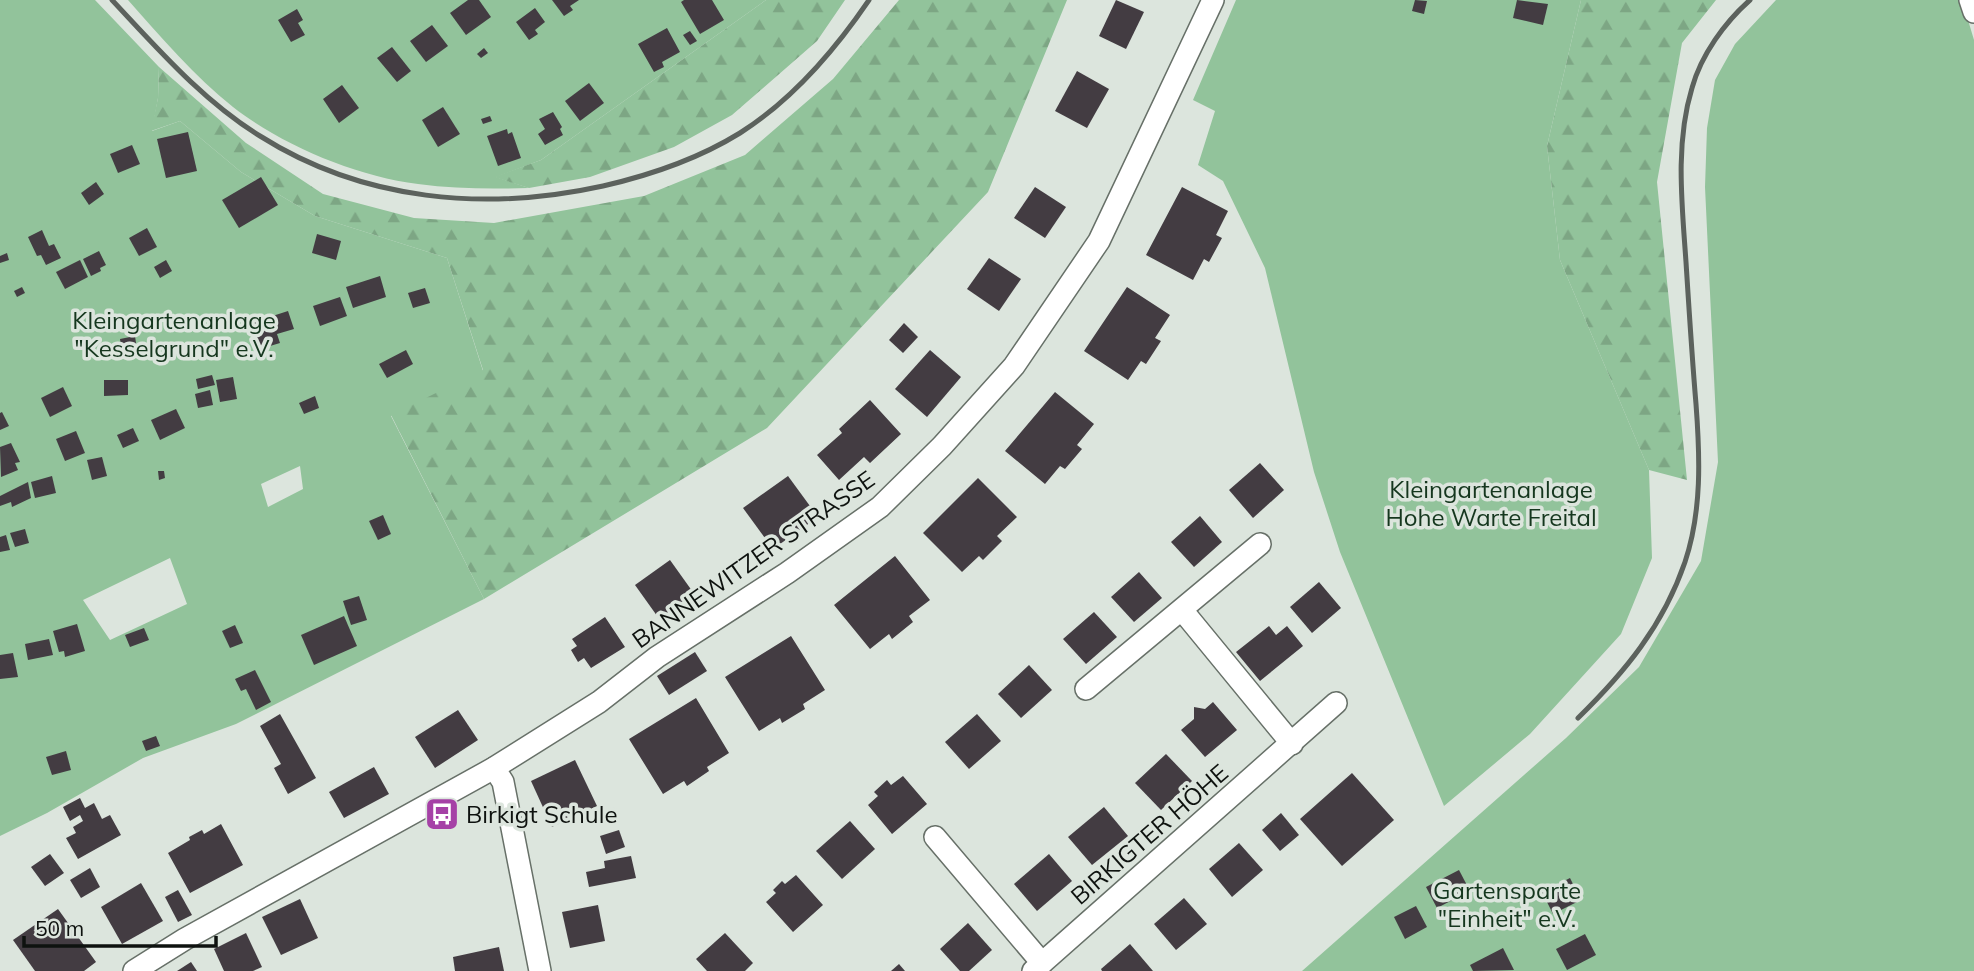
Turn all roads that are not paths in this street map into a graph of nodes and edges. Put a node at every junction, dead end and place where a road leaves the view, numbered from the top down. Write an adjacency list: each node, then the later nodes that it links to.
1 (1213, 0): 9 (street, BANNEWITZER STRASSE)
2 (1970, 0): 3 (street)
3 (1974, 12)
4 (1260, 544): 5 (street)
5 (1182, 610): 6 (street); 8 (street)
6 (1086, 689)
7 (1336, 703): 8 (street, BIRKIGTER HÖHE)
8 (1292, 744): 11 (street, BIRKIGTER HÖHE)
9 (494, 768): 12 (street, BANNEWITZER STRASSE); 13 (street)
10 (935, 836): 11 (street, BIRKIGTER HÖHE)
11 (1037, 967)
12 (134, 971)
13 (540, 971)

